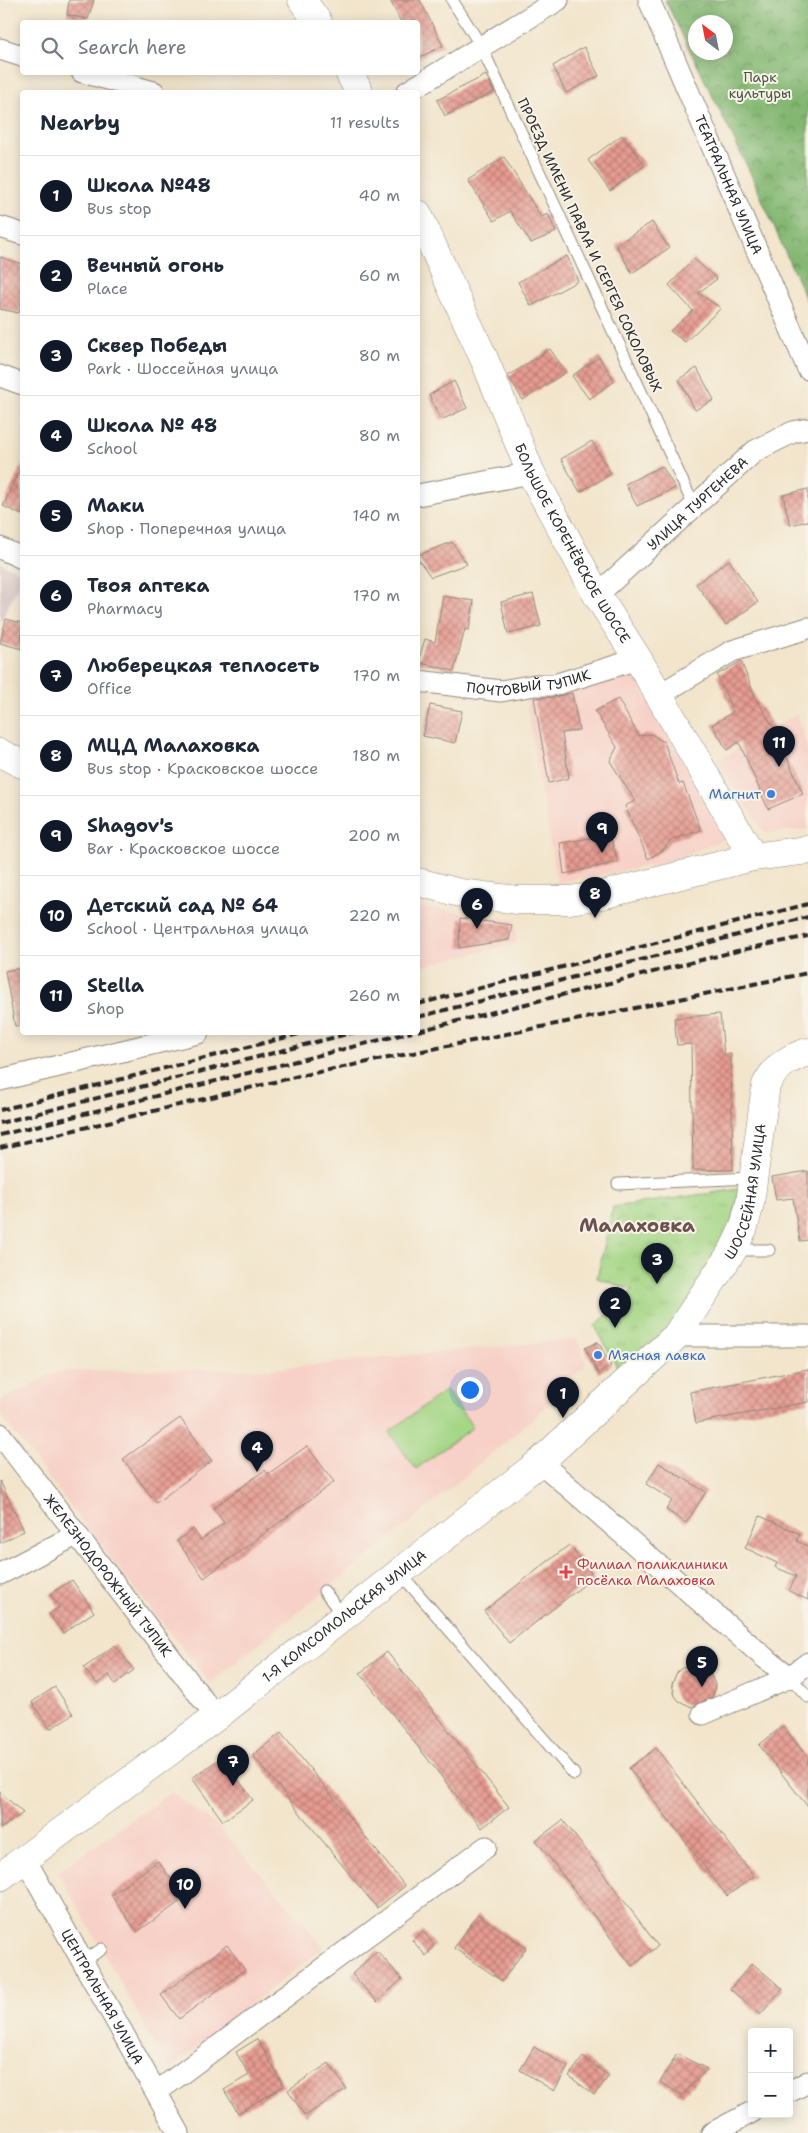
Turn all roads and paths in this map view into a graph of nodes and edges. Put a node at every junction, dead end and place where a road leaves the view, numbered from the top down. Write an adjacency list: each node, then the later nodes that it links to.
1 (302, 0): 5 (main road)
2 (452, 0): 6 (lane, ПРОЕЗД ИМЕНИ ПАВЛА И СЕРГЕЯ СОКОЛОВЫХ)
3 (558, 0): 6 (street)
4 (649, 0): 17 (street, ТЕАТРАЛЬНАЯ УЛИЦА)
5 (317, 20)
6 (481, 46): 13 (street); 23 (lane, ПРОЕЗД ИМЕНИ ПАВЛА И СЕРГЕЯ СОКОЛОВЫХ)
7 (0, 50): 8 (street)
8 (20, 55)
9 (93, 75): 11 (street)
10 (350, 75): 12 (main road)
11 (147, 90)
12 (358, 90)
13 (411, 90)
14 (420, 218): 21 (main road, БОЛЬШОЕ КОРЕНЁВСКОЕ ШОССЕ)
15 (0, 227): 16 (street)
16 (20, 233)
17 (808, 369)
18 (0, 376): 19 (street)
19 (20, 383)
20 (808, 429): 23 (street, УЛИЦА ТУРГЕНЕВА)
21 (531, 473): 22 (street); 26 (main road, БОЛЬШОЕ КОРЕНЁВСКОЕ ШОССЕ)
22 (420, 494)
23 (694, 506): 26 (street, УЛИЦА ТУРГЕНЕВА)
24 (0, 548): 25 (street)
25 (20, 557)
26 (597, 595): 28 (main road, БОЛЬШОЕ КОРЕНЁВСКОЕ ШОССЕ)
27 (808, 628): 30 (street)
28 (638, 659): 29 (street, ПОЧТОВЫЙ ТУПИК); 30 (main road, БОЛЬШОЕ КОРЕНЁВСКОЕ ШОССЕ)
29 (420, 681)
30 (659, 695): 34 (main road, БОЛЬШОЕ КОРЕНЁВСКОЕ ШОССЕ)
31 (0, 753): 32 (main road)
32 (20, 763)
33 (808, 850): 34 (main road)
34 (753, 857): 35 (main road)
35 (420, 882)
36 (190, 1035): 38 (street)
37 (808, 1052): 39 (main road, ШОССЕЙНАЯ УЛИЦА)
38 (0, 1080)
39 (752, 1178): 40 (lane); 41 (main road, ШОССЕЙНАЯ УЛИЦА)
40 (618, 1184)
41 (733, 1250): 42 (lane); 43 (main road, ШОССЕЙНАЯ УЛИЦА)
42 (769, 1250)
43 (676, 1336): 44 (street); 46 (main road, 1-Я КОМСОМОЛЬСКАЯ УЛИЦА)
44 (808, 1336)
45 (0, 1434): 47 (street, ЖЕЛЕЗНОДОРОЖНЫЙ ТУПИК)
46 (540, 1462): 48 (main road, 1-Я КОМСОМОЛЬСКАЯ УЛИЦА); 53 (street)
47 (76, 1535): 49 (street); 56 (street, ЖЕЛЕЗНОДОРОЖНЫЙ ТУПИК)
48 (400, 1573): 51 (main road, 1-Я КОМСОМОЛЬСКАЯ УЛИЦА); 57 (lane)
49 (0, 1574)
50 (324, 1591): 51 (lane)
51 (344, 1617): 56 (main road, 1-Я КОМСОМОЛЬСКАЯ УЛИЦА)
52 (808, 1664): 53 (street)
53 (790, 1677): 54 (lane); 55 (street)
54 (808, 1697)
55 (703, 1714)
56 (216, 1716): 59 (main road, 1-Я КОМСОМОЛЬСКАЯ УЛИЦА)
57 (574, 1774)
58 (486, 1847): 65 (street)
59 (25, 1859): 60 (main road, 1-Я КОМСОМОЛЬСКАЯ УЛИЦА); 62 (street, ЦЕНТРАЛЬНАЯ УЛИЦА)
60 (0, 1877)
61 (102, 1949): 62 (lane)
62 (83, 1960): 65 (street, ЦЕНТРАЛЬНАЯ УЛИЦА)
63 (808, 2082): 64 (street)
64 (793, 2090)
65 (158, 2092): 67 (street, ЦЕНТРАЛЬНАЯ УЛИЦА)
66 (748, 2114): 68 (street)
67 (180, 2133)
68 (712, 2133)

